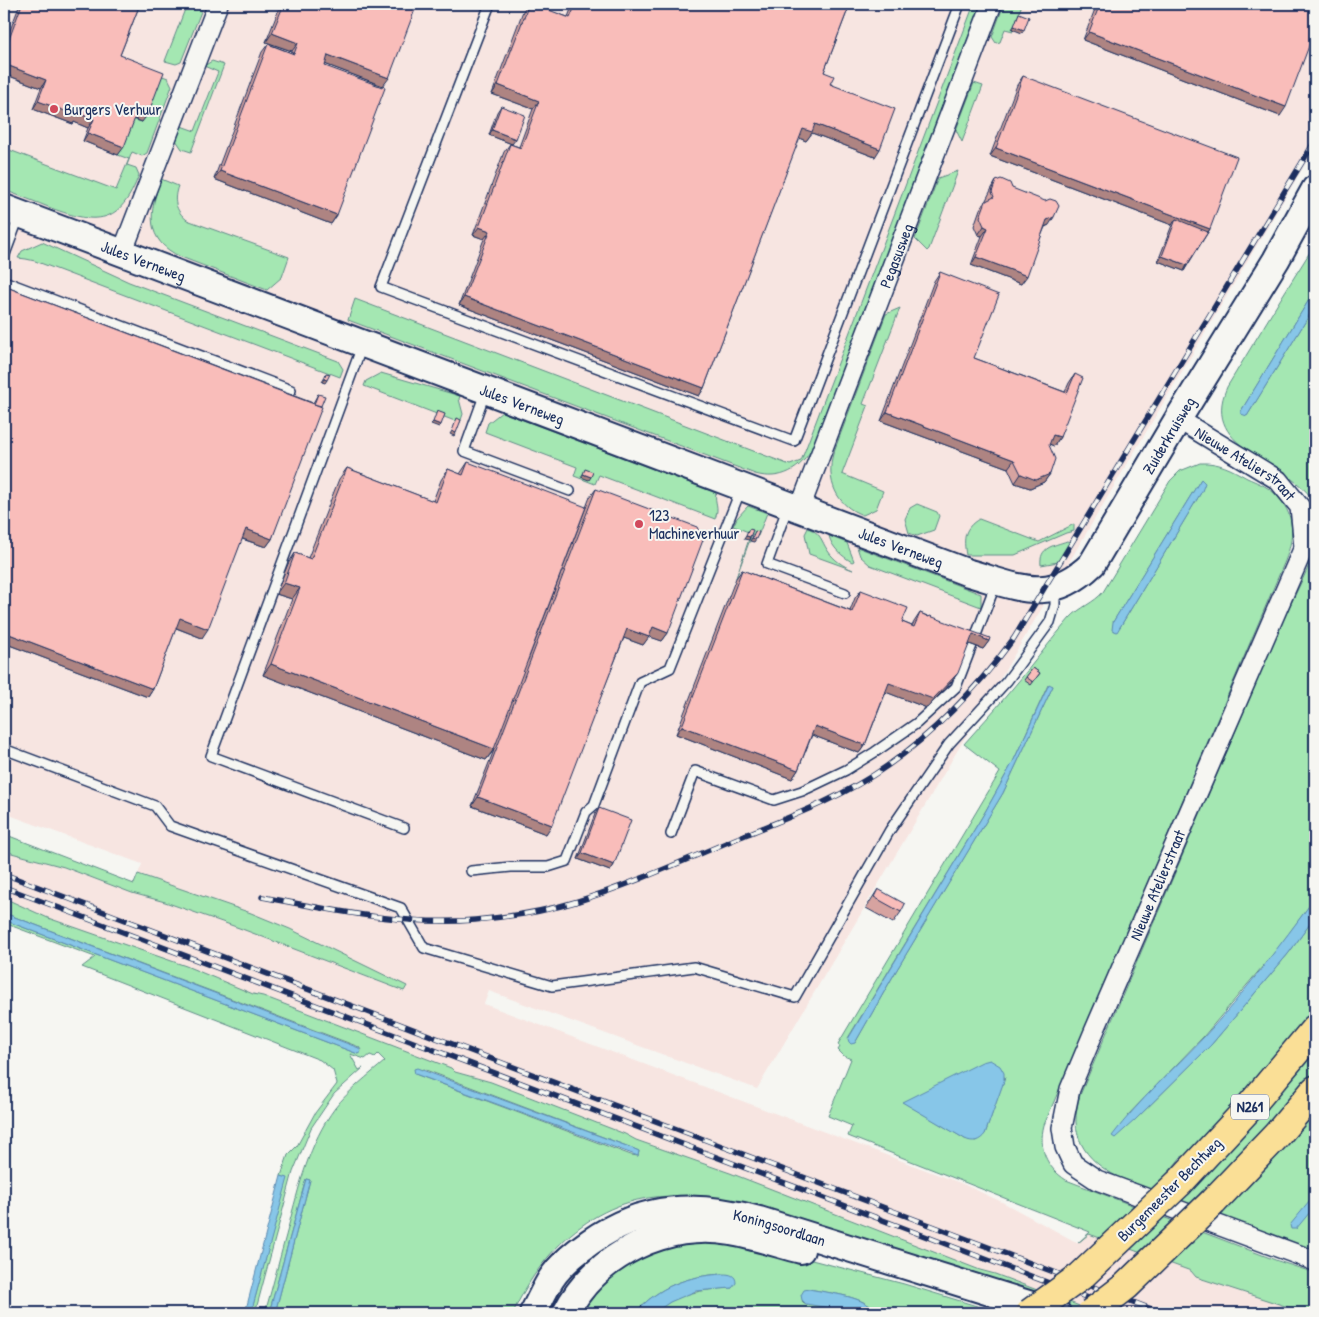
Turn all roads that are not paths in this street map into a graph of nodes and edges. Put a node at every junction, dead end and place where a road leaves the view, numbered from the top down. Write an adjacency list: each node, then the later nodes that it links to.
1 (218, 4): 8 (street)
2 (490, 4): 3 (lane)
3 (960, 4)
4 (992, 4): 18 (street, Pegasusweg)
5 (1315, 189): 10 (street, Zuiderkruisweg)
6 (1315, 210): 10 (street, Zuiderkruisweg)
7 (12, 211): 8 (street, Jules Verneweg); 9 (lane)
8 (122, 253): 12 (street, Jules Verneweg)
9 (4, 257)
10 (1276, 260): 15 (street, Zuiderkruisweg)
11 (4, 281): 13 (lane)
12 (363, 344): 14 (street, Jules Verneweg); 23 (lane)
13 (291, 390)
14 (486, 390): 16 (street, Jules Verneweg); 17 (lane)
15 (1178, 419): 20 (street, Zuiderkruisweg); 28 (street, Nieuwe Atelierstraat)
16 (742, 486): 18 (street, Jules Verneweg); 25 (lane)
17 (570, 491)
18 (795, 506): 19 (street, Jules Verneweg); 21 (lane)
19 (997, 581): 20 (street, Jules Verneweg); 24 (lane)
20 (1049, 589): 22 (lane)
21 (845, 593)
22 (4, 749)
23 (404, 828)
24 (671, 834)
25 (471, 871)
26 (1315, 1029): 32 (main road, Burgemeester Bechtweg / N261, bridge)
27 (1315, 1090): 34 (main road, N261, bridge)
28 (1315, 1261)
29 (533, 1313): 33 (street, Koningsoordlaan)
30 (566, 1313): 31 (street, Koningsoordlaan)
31 (1022, 1313)
32 (1030, 1313)
33 (1057, 1313)
34 (1091, 1313)

